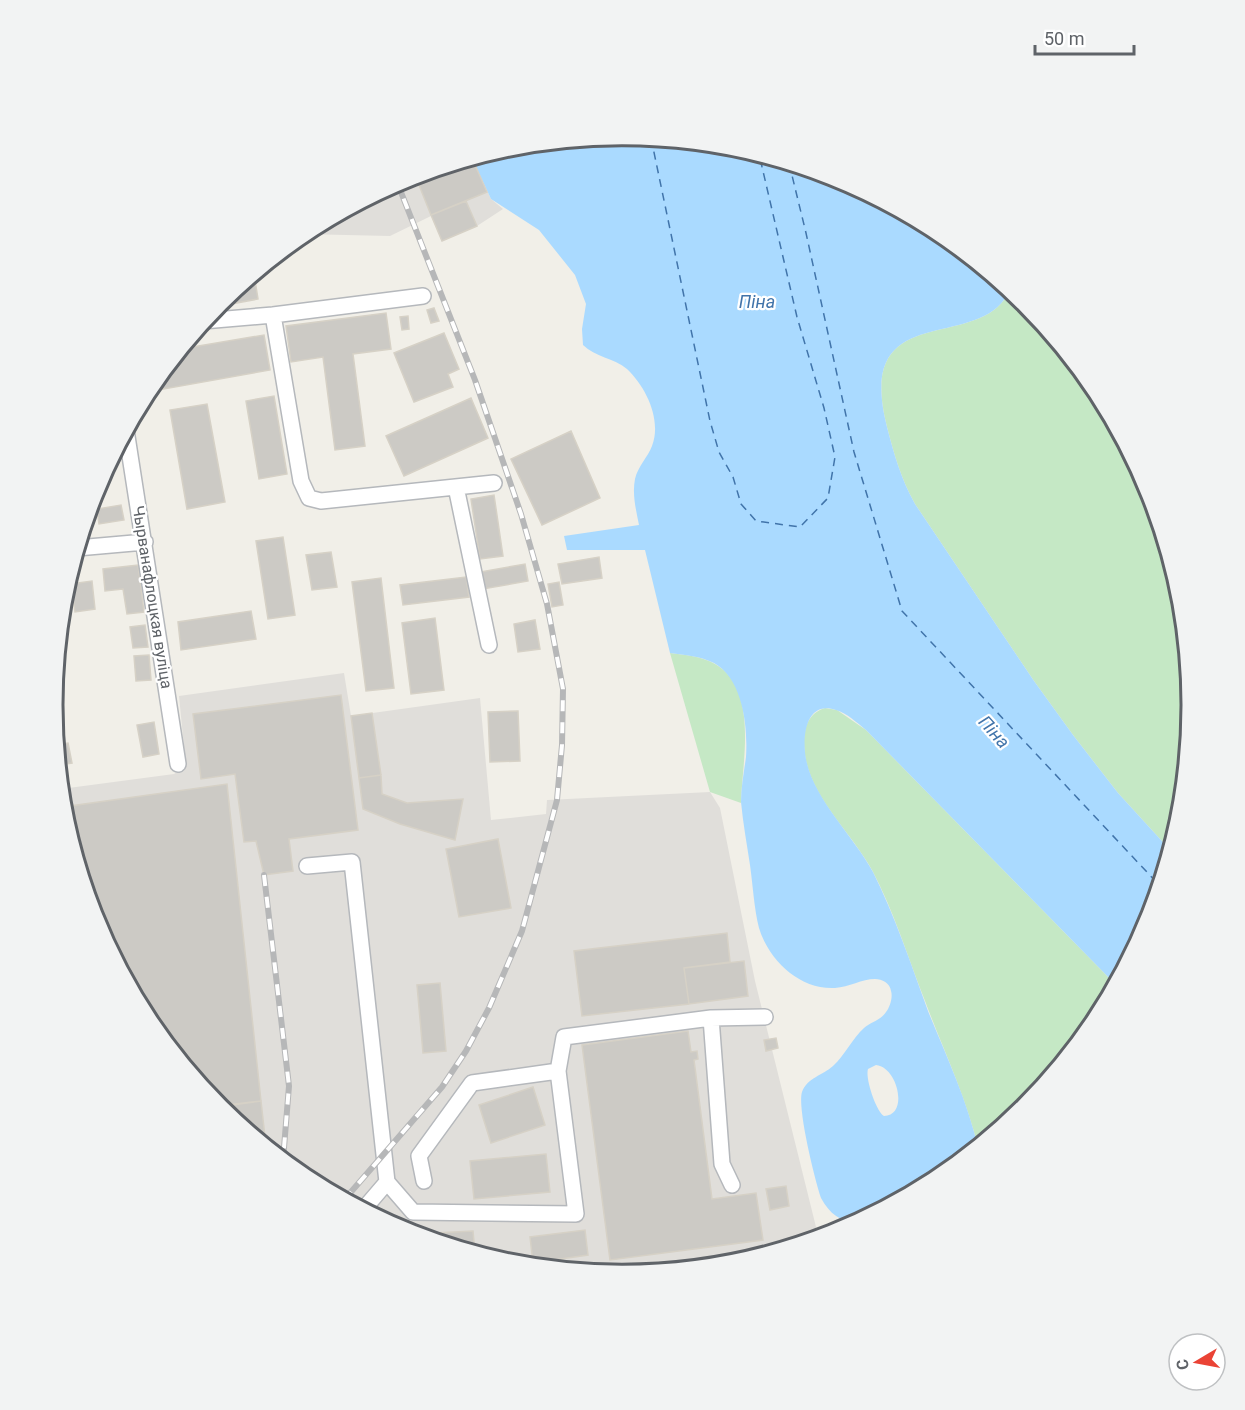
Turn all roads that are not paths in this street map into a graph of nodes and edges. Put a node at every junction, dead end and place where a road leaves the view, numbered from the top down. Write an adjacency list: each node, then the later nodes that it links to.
1 (423, 296): 2 (street)
2 (273, 315): 3 (street); 6 (street)
3 (217, 320)
4 (128, 444): 7 (street, Чырванафлоцкая вуліца)
5 (494, 483): 6 (street)
6 (456, 487): 9 (street)
7 (145, 542): 8 (street); 10 (street, Чырванафлоцкая вуліца)
8 (86, 547)
9 (489, 645)
10 (178, 764)
11 (307, 866): 16 (street)
12 (765, 1017): 13 (street)
13 (711, 1018): 14 (street); 17 (street)
14 (558, 1071): 15 (street); 16 (street)
15 (424, 1181)
16 (387, 1182): 18 (street)
17 (732, 1185)
18 (369, 1204)

